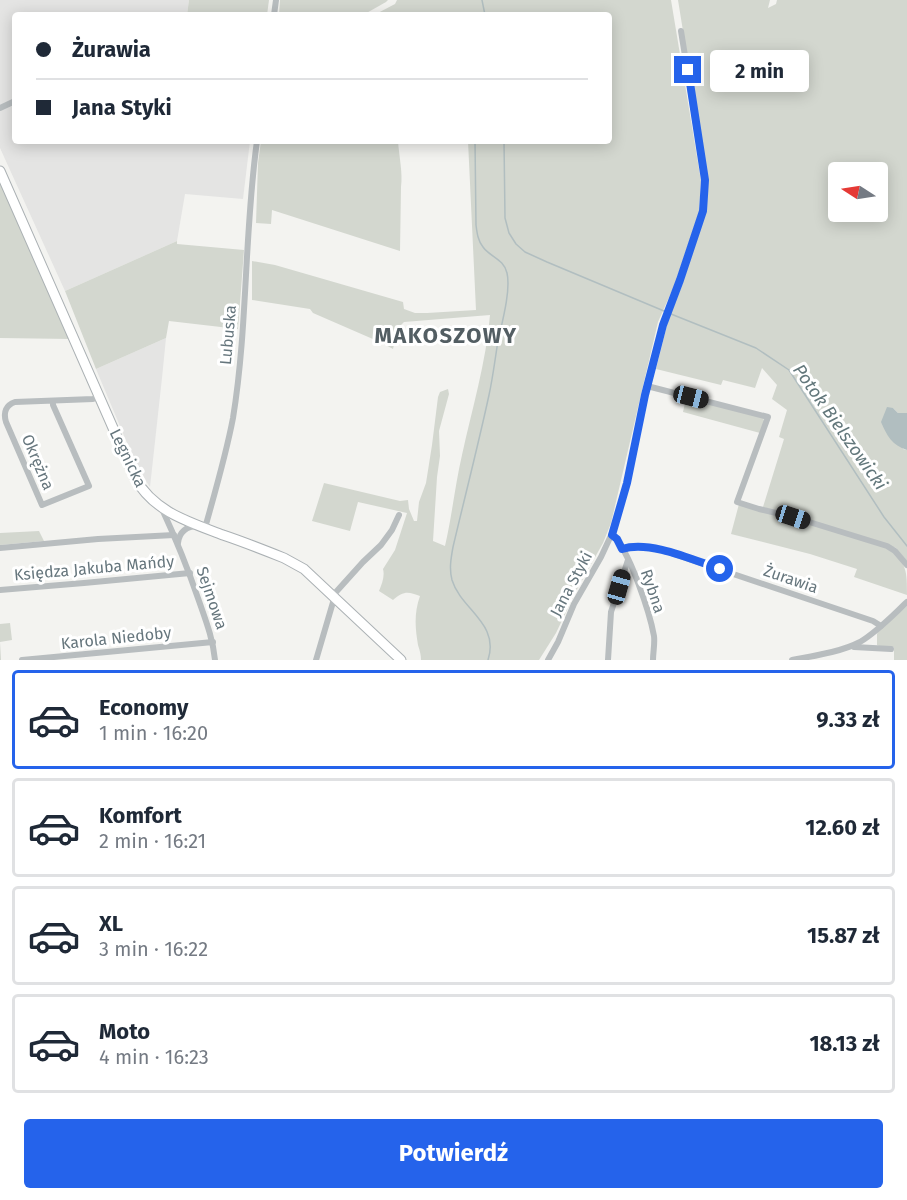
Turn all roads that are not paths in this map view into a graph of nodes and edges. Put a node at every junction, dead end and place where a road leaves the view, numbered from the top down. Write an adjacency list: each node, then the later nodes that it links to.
1 (681, 31): 4 (street, Jana Styki)
2 (256, 144): 9 (street, Lubuska)
3 (0, 171): 5 (main road, Legnicka)
4 (647, 386): 10 (street, Jana Styki); 16 (street)
5 (99, 397): 6 (street, Okrężna); 7 (main road, Legnicka)
6 (53, 400): 6 (street, Okrężna)
7 (162, 508): 9 (main road, Legnicka); 11 (street, Sejmowa)
8 (399, 515): 19 (street)
9 (202, 527): 12 (street); 19 (main road, Legnicka)
10 (612, 535): 14 (street, Rybna); 31 (street, Jana Styki)
11 (174, 536): 12 (street, Sejmowa); 13 (street)
12 (178, 545): 17 (street, Sejmowa)
13 (0, 548)
14 (622, 549): 15 (street, Rybna); 21 (street, Żurawia)
15 (628, 560): 32 (street); 33 (street, Rybna)
16 (907, 565)
17 (190, 573): 18 (street, Księdza Jakuba Mańdy); 23 (street, Sejmowa)
18 (0, 590)
19 (335, 597): 29 (street); 30 (main road, Legnicka)
20 (907, 602): 21 (street)
21 (881, 626): 22 (street)
22 (869, 636): 24 (street); 25 (street)
23 (213, 642): 27 (street, Karola Niedoby); 28 (street, Sejmowa)
24 (872, 647): 25 (street); 26 (street)
25 (844, 648): 34 (street)
26 (891, 649)
27 (22, 660)
28 (215, 660)
29 (316, 660)
30 (401, 660)
31 (548, 660)
32 (608, 660)
33 (653, 660)
34 (792, 660)

